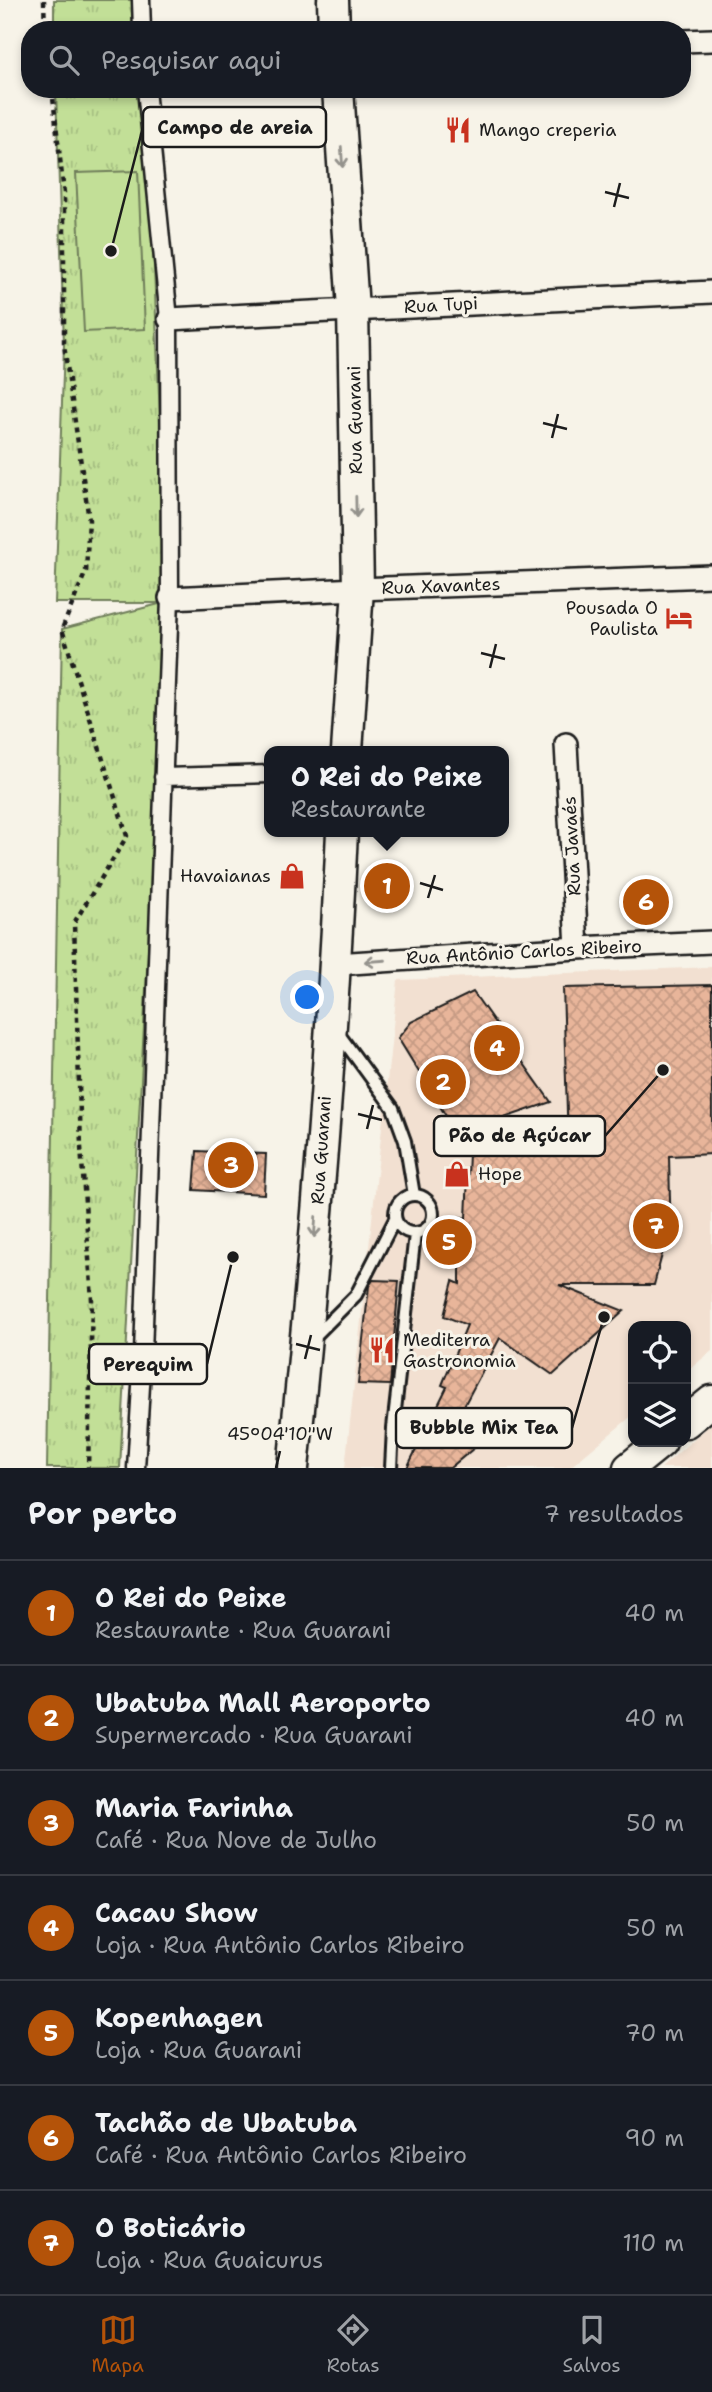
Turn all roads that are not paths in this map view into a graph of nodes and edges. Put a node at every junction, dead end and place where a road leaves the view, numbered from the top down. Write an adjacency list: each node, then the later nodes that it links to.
1 (141, 0): 3 (street)
2 (333, 0): 4 (main road)
3 (142, 21)
4 (334, 21)
5 (712, 40): 6 (street)
6 (691, 41)
7 (147, 98): 11 (street)
8 (339, 98): 10 (main road, Rua Guarani, one-way to 10)
9 (712, 292): 10 (street, Rua Tupi)
10 (353, 309): 11 (street, Rua Tupi); 13 (main road, Rua Guarani, one-way to 13)
11 (169, 318): 14 (street)
12 (712, 576): 13 (street, Rua Xavantes)
13 (358, 589): 14 (street, Rua Xavantes); 16 (main road, Rua Guarani)
14 (170, 598): 18 (street)
15 (566, 744): 21 (street, Rua Javaés)
16 (347, 746)
17 (264, 775): 18 (street)
18 (163, 777): 31 (street)
19 (342, 837): 22 (main road, Rua Guarani)
20 (712, 942): 21 (street, Rua Antônio Carlos Ribeiro)
21 (577, 948): 22 (street, Rua Antônio Carlos Ribeiro, one-way to 22)
22 (335, 964): 23 (main road, Rua Guarani)
23 (330, 1023): 24 (lane); 27 (main road, Rua Guarani, one-way to 27)
24 (414, 1195): 25 (lane); 26 (lane)
25 (396, 1219): 26 (lane); 27 (lane)
26 (415, 1234): 33 (lane)
27 (306, 1345): 32 (main road, Rua Guarani)
28 (712, 1401): 29 (main road)
29 (691, 1418)
30 (656, 1447): 34 (main road)
31 (136, 1468)
32 (292, 1468)
33 (391, 1468)
34 (629, 1468)

